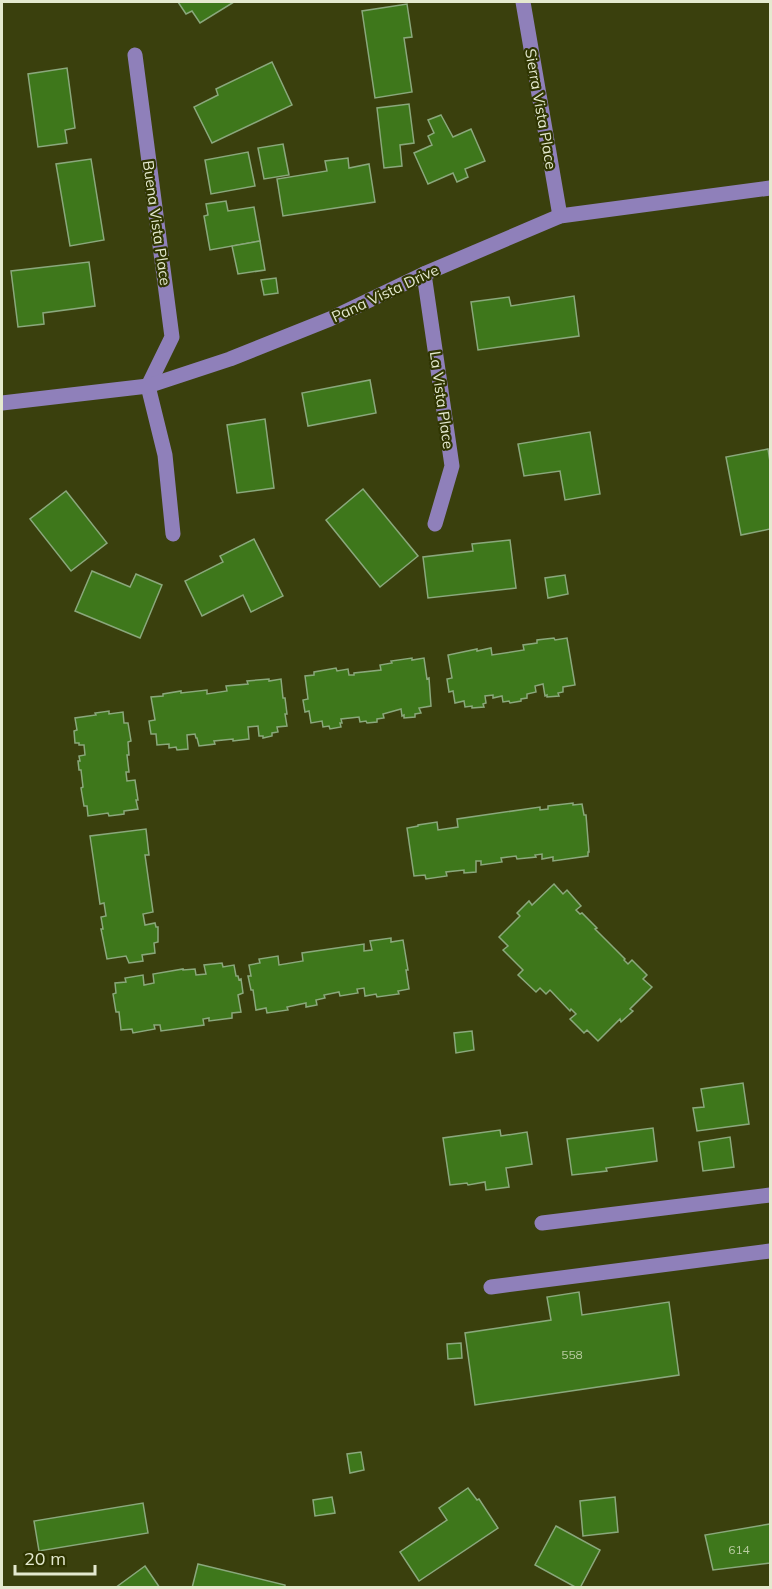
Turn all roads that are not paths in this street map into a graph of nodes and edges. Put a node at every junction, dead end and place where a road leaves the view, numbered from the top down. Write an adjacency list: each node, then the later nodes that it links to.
1 (523, 2): 4 (street, Sierra Vista Place)
2 (135, 55): 6 (street, Buena Vista Place)
3 (771, 188): 4 (street, Pana Vista Drive)
4 (560, 216): 5 (street, Pana Vista Drive)
5 (424, 274): 6 (street, Pana Vista Drive); 8 (street, La Vista Place)
6 (148, 386): 7 (street, Pana Vista Drive); 9 (street)
7 (2, 403)
8 (435, 524)
9 (173, 534)
10 (771, 1195): 11 (street)
11 (542, 1223)
12 (771, 1251): 13 (street)
13 (491, 1287)

